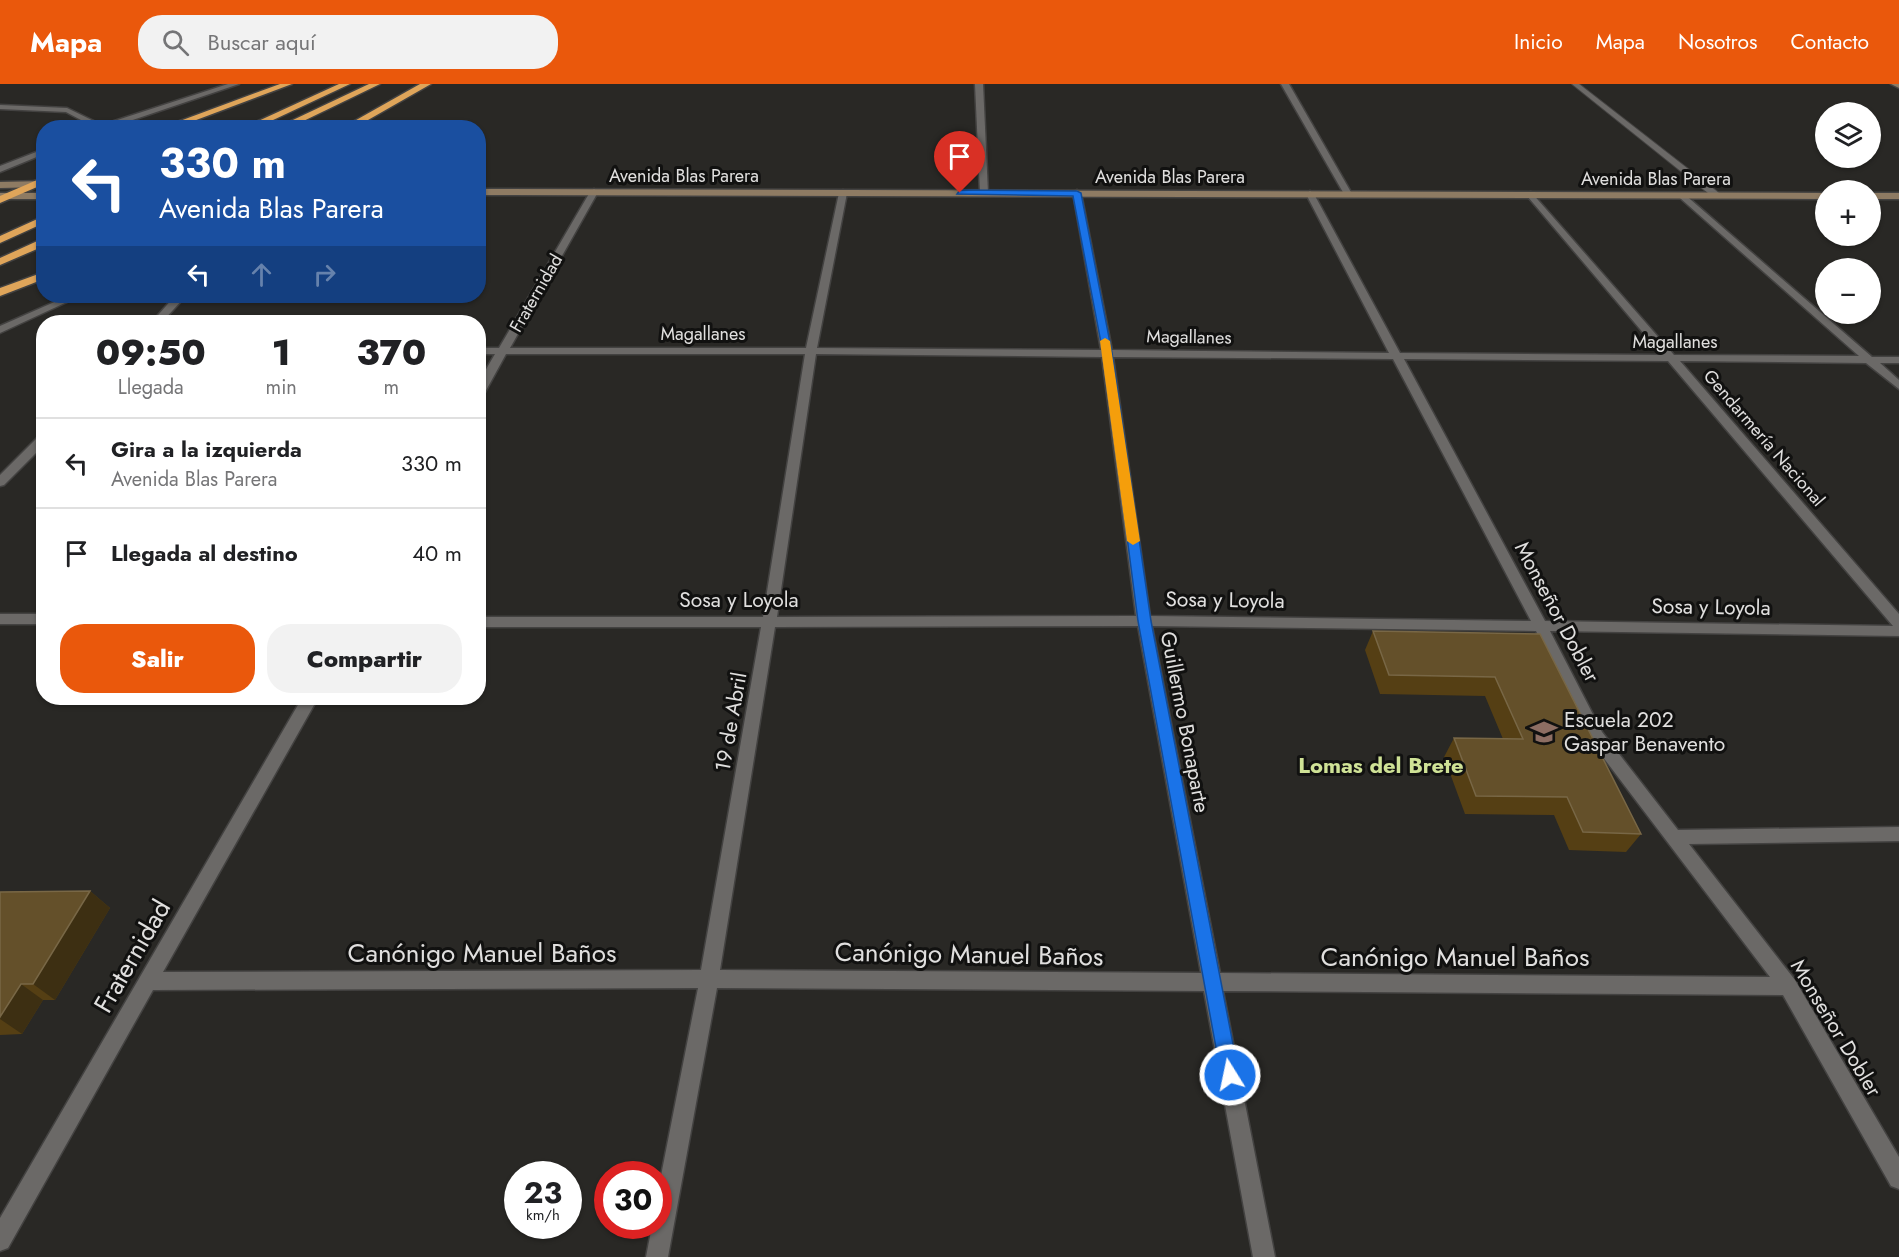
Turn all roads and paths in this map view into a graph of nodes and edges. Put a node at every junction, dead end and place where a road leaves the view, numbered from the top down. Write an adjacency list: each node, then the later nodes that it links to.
1 (235, 84): 13 (street)
2 (288, 84): 14 (highway)
3 (346, 84): 15 (highway)
4 (376, 84): 16 (highway)
5 (427, 84): 17 (highway)
6 (979, 84): 26 (street)
7 (1285, 84): 29 (street)
8 (1575, 84): 31 (lane)
9 (1895, 84): 10 (main road)
10 (1899, 86)
11 (0, 107): 12 (street)
12 (86, 120)
13 (122, 120)
14 (187, 120)
15 (265, 120)
16 (297, 120)
17 (361, 120)
18 (36, 154): 19 (street)
19 (0, 169)
20 (36, 182): 22 (main road)
21 (36, 184): 37 (highway)
22 (0, 185)
23 (486, 192): 24 (main road, Avenida Blas Parera)
24 (594, 192): 25 (main road, Avenida Blas Parera); 49 (street, Fraternidad)
25 (843, 193): 26 (main road, Avenida Blas Parera); 50 (street, 19 de Abril)
26 (984, 193): 27 (main road, Avenida Blas Parera)
27 (1077, 193): 28 (main road, Avenida Blas Parera); 51 (street, Guillermo Bonaparte)
28 (1310, 194): 29 (main road, Avenida Blas Parera); 52 (street, Monseñor Dobler)
29 (1348, 194): 30 (main road, Avenida Blas Parera)
30 (1531, 195): 33 (main road, Avenida Blas Parera); 53 (street, Gendarmería Nacional)
31 (1716, 195): 33 (main road, Avenida Blas Parera); 34 (main road, Avenida Blas Parera)
32 (36, 196): 37 (main road)
33 (1683, 196): 54 (street)
34 (1815, 196)
35 (1881, 196): 36 (main road)
36 (1899, 196)
37 (3, 197)
38 (36, 223): 39 (highway)
39 (0, 240)
40 (36, 245): 41 (highway)
41 (0, 262)
42 (36, 278): 43 (highway)
43 (0, 292)
44 (60, 303): 47 (street)
45 (174, 303): 46 (street)
46 (163, 315)
47 (0, 330)
48 (486, 351): 49 (street, Magallanes)
49 (502, 351): 50 (street, Magallanes); 56 (street, Fraternidad)
50 (811, 351): 51 (street, Magallanes); 62 (street, 19 de Abril)
51 (1107, 353): 52 (street, Magallanes); 63 (street, Guillermo Bonaparte)
52 (1394, 356): 53 (street, Magallanes); 66 (street, Monseñor Dobler)
53 (1672, 358): 54 (street, Magallanes); 65 (street, Gendarmería Nacional)
54 (1870, 360): 55 (street, Magallanes); 57 (street)
55 (1899, 360)
56 (486, 380)
57 (1899, 386)
58 (36, 446): 59 (street)
59 (0, 482)
60 (0, 619): 61 (street)
61 (36, 619)
62 (769, 621): 63 (street, Sosa y Loyola); 64 (street, Sosa y Loyola); 71 (street, 19 de Abril)
63 (1144, 621): 66 (street, Sosa y Loyola); 73 (street, Guillermo Bonaparte)
64 (486, 622)
65 (1899, 623)
66 (1540, 625): 67 (street, Sosa y Loyola); 70 (street, Monseñor Dobler)
67 (1899, 631)
68 (306, 705): 72 (street, Fraternidad)
69 (1899, 834): 70 (street)
70 (1672, 837): 74 (street, Monseñor Dobler)
71 (708, 979): 72 (street, Canónigo Manuel Baños); 73 (street, Canónigo Manuel Baños); 77 (street, 19 de Abril)
72 (149, 981): 76 (street, Fraternidad)
73 (1213, 984): 74 (street, Canónigo Manuel Baños); 78 (street, Guillermo Bonaparte)
74 (1788, 986): 75 (street, Monseñor Dobler)
75 (1899, 1178)
76 (0, 1240)
77 (657, 1257)
78 (1264, 1257)

